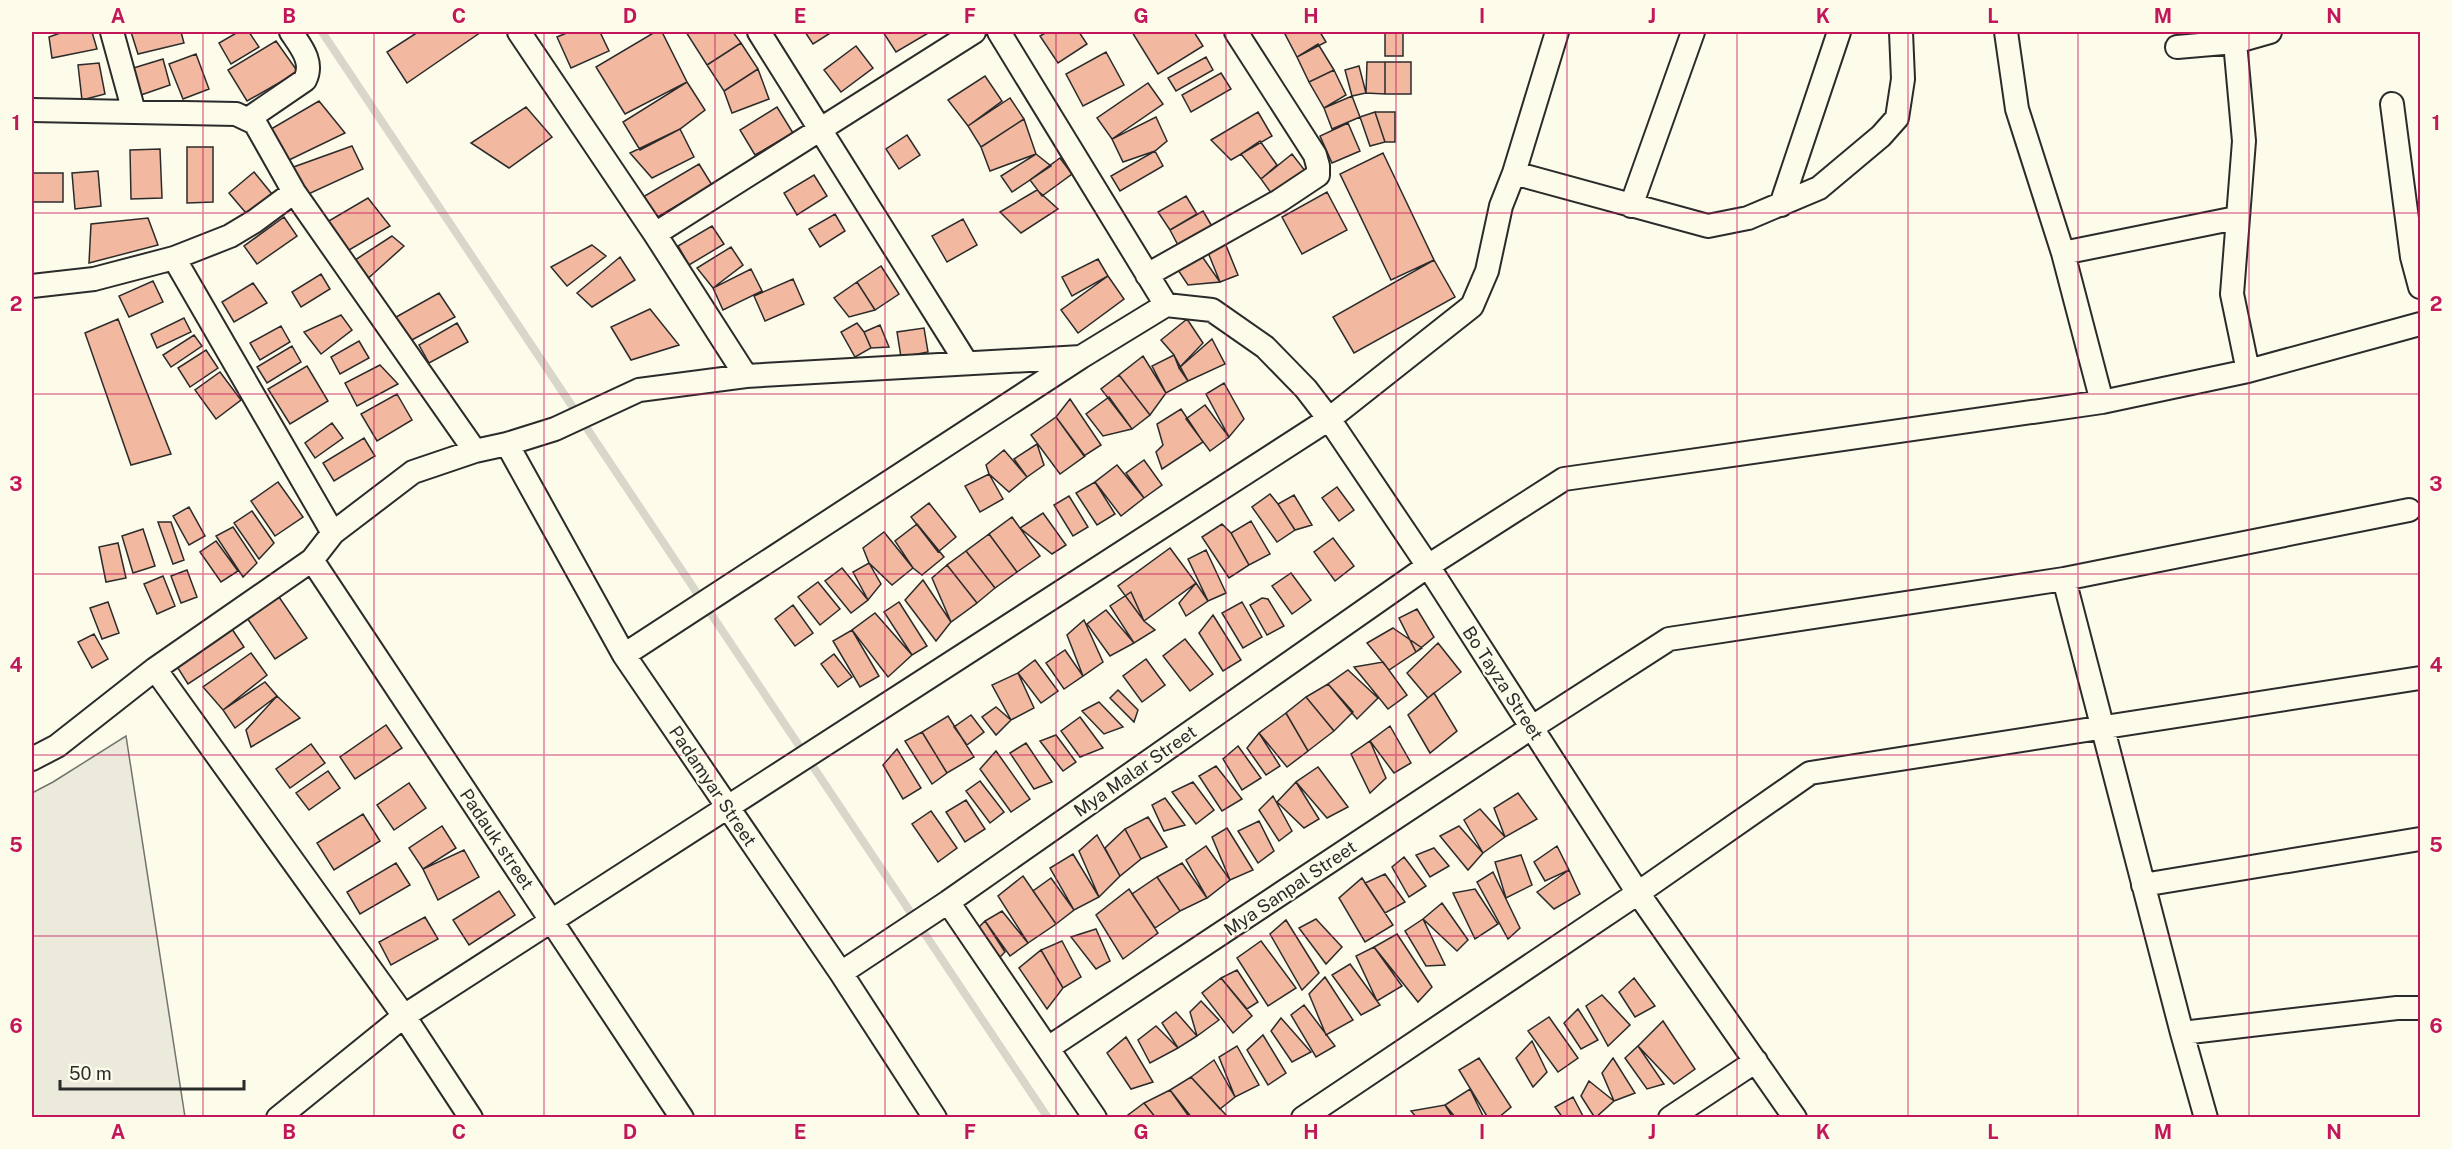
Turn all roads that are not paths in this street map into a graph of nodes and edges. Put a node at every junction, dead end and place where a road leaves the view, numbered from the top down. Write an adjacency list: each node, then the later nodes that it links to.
1 (112, 32): 18 (street)
2 (291, 32): 19 (street)
3 (519, 32): 26 (street)
4 (759, 32): 20 (street)
5 (974, 32): 20 (street)
6 (999, 32): 29 (street)
7 (1236, 32): 29 (street)
8 (1557, 32): 21 (street)
9 (1693, 32): 24 (street)
10 (1839, 32): 23 (street)
11 (1901, 32): 23 (street)
12 (2006, 32): 27 (street)
13 (2270, 32): 14 (street)
14 (2235, 42): 15 (street); 25 (street)
15 (2177, 47)
16 (2392, 104): 31 (street)
17 (32, 110): 18 (street)
18 (134, 112): 19 (street)
19 (249, 119): 22 (street)
20 (820, 130): 26 (street); 35 (street)
21 (1514, 173): 24 (street); 39 (street)
22 (294, 192): 28 (street); 41 (street)
23 (1780, 205): 24 (street)
24 (1631, 206)
25 (2236, 218): 27 (street); 36 (street)
26 (655, 234): 37 (street)
27 (2063, 253): 38 (street)
28 (174, 258): 30 (street); 43 (street)
29 (1147, 275): 32 (street)
30 (32, 286)
31 (2421, 286)
32 (1166, 305): 34 (street); 39 (street, Bo Tayza Street)
33 (2421, 324): 36 (street, Mya Malar Street)
34 (1081, 357): 35 (street); 47 (street)
35 (966, 362): 37 (street)
36 (2248, 371): 38 (street, Mya Malar Street)
37 (746, 376): 40 (street)
38 (2102, 402): 45 (street, Mya Malar Street)
39 (1329, 419): 45 (street, Bo Tayza Street); 53 (street)
40 (507, 444): 41 (street); 47 (street, Padamyar Street)
41 (475, 451): 43 (street)
42 (2409, 510): 46 (street, Mya Sanpal Street)
43 (333, 532): 44 (street)
44 (312, 560): 48 (street); 58 (street, Padauk street)
45 (1428, 566): 50 (street, Bo Tayza Street); 57 (street, Mya Malar Street)
46 (2064, 579): 50 (street, Mya Sanpal Street); 51 (street)
47 (624, 655): 53 (street, Padamyar Street)
48 (156, 669): 52 (street); 61 (street)
49 (2421, 678): 51 (street)
50 (1531, 728): 56 (street, Bo Tayza Street); 63 (street, Mya Sanpal Street)
51 (2103, 728): 55 (street); 56 (street)
52 (32, 759)
53 (728, 809): 58 (street); 59 (street, Padamyar Street)
54 (2421, 839): 55 (street)
55 (2144, 885): 62 (street)
56 (1638, 893): 64 (street, Bo Tayza Street); 70 (street)
57 (948, 902): 59 (street, Mya Malar Street); 63 (street)
58 (553, 922): 61 (street); 67 (street, Padauk street)
59 (841, 973): 68 (street, Padamyar Street)
60 (2421, 1008): 62 (street)
61 (404, 1016): 65 (street); 66 (street)
62 (2182, 1033): 73 (street)
63 (1048, 1048): 69 (street)
64 (1756, 1061): 71 (street); 72 (street, Bo Tayza Street)
65 (278, 1118)
66 (471, 1118)
67 (682, 1118)
68 (935, 1118)
69 (1095, 1118)
70 (1302, 1118)
71 (1670, 1118)
72 (1795, 1118)
73 (2206, 1118)

